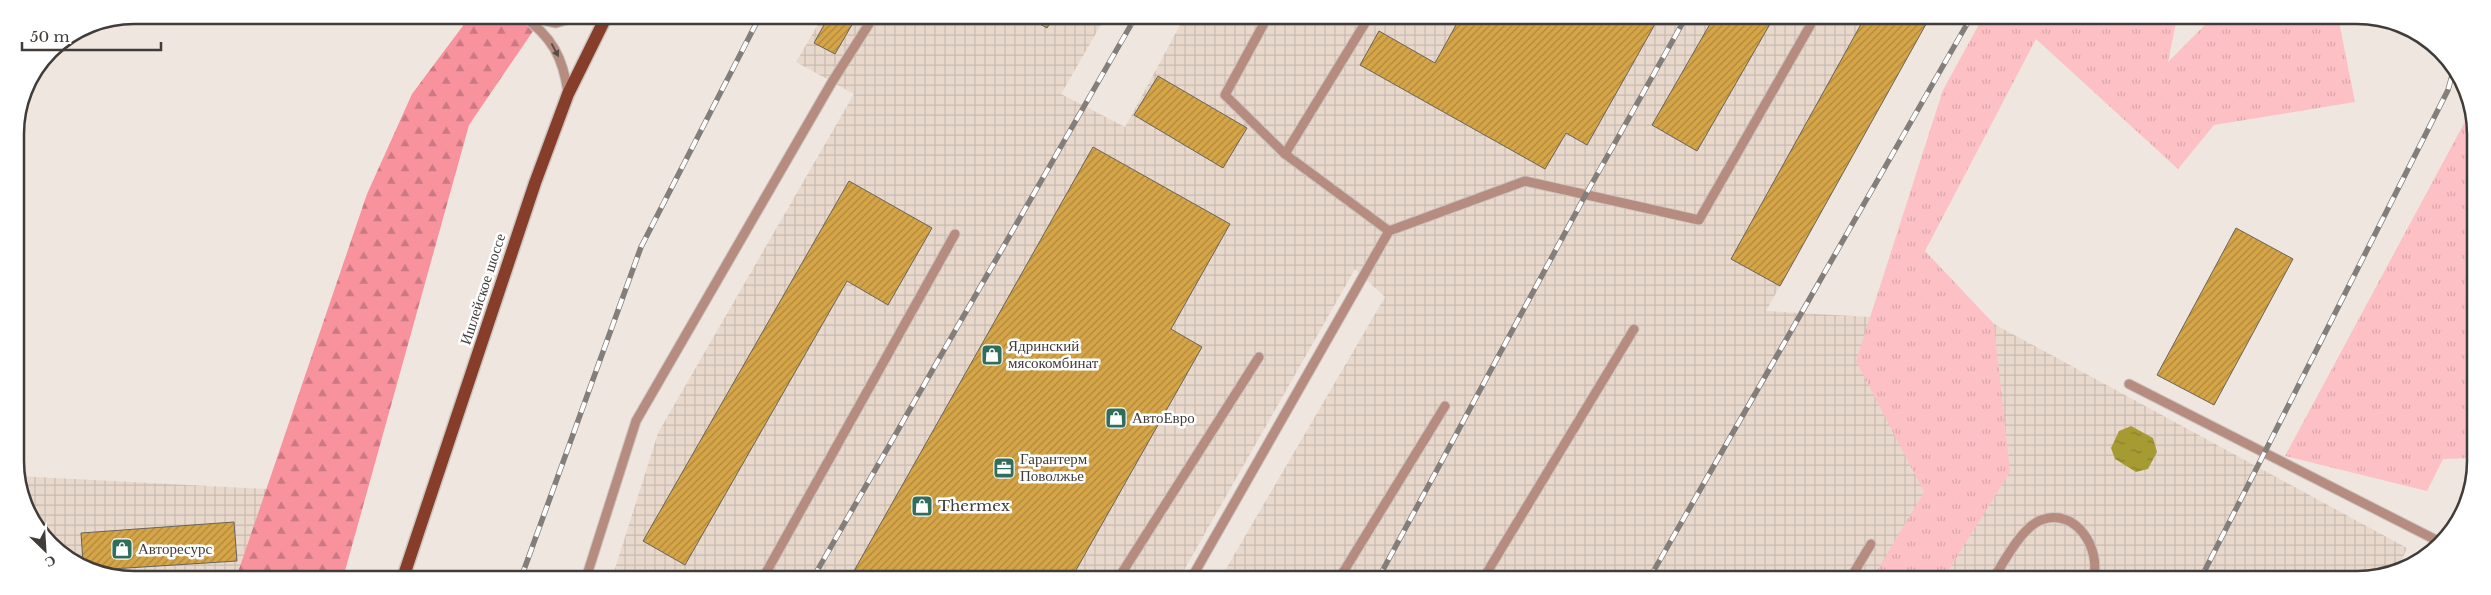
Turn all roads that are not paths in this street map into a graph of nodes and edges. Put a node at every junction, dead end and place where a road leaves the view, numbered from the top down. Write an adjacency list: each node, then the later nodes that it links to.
1 (533, 24): 7 (lane, one-way to 7)
2 (603, 24): 7 (main road, Ишлейское шоссе)
3 (869, 24): 18 (lane)
4 (1264, 24): 8 (lane)
5 (1365, 24): 8 (lane)
6 (1812, 24): 9 (lane)
7 (568, 94): 17 (main road, Ишлейское шоссе)
8 (1285, 154): 9 (lane)
9 (1389, 231): 21 (lane)
10 (955, 234): 19 (lane)
11 (1634, 329): 23 (lane)
12 (1259, 357): 20 (lane)
13 (2130, 384): 15 (lane)
14 (1445, 406): 22 (lane)
15 (2435, 539)
16 (1871, 544): 24 (lane)
17 (405, 571)
18 (588, 571)
19 (767, 571)
20 (1123, 571)
21 (1196, 571)
22 (1344, 571)
23 (1488, 571)
24 (1855, 571)
25 (1998, 571): 26 (lane)
26 (2094, 571)

